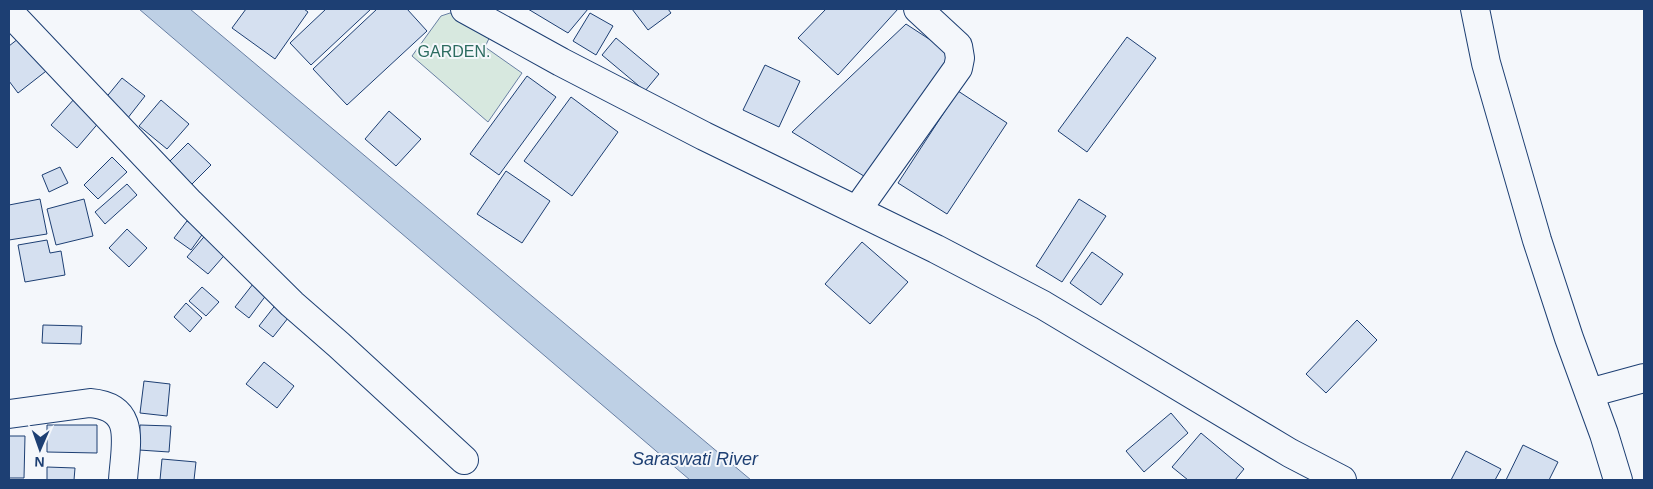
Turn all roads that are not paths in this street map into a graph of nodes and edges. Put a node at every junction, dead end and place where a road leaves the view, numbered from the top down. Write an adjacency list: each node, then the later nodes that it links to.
1 (465, 9): 5 (street)
2 (918, 9): 5 (street)
3 (1475, 9): 7 (street)
4 (9, 16): 9 (street)
5 (857, 210): 11 (street)
6 (1644, 378): 7 (street)
7 (1589, 393): 12 (street)
8 (9, 414): 10 (street)
9 (464, 460)
10 (122, 480)
11 (1342, 480)
12 (1618, 480)

